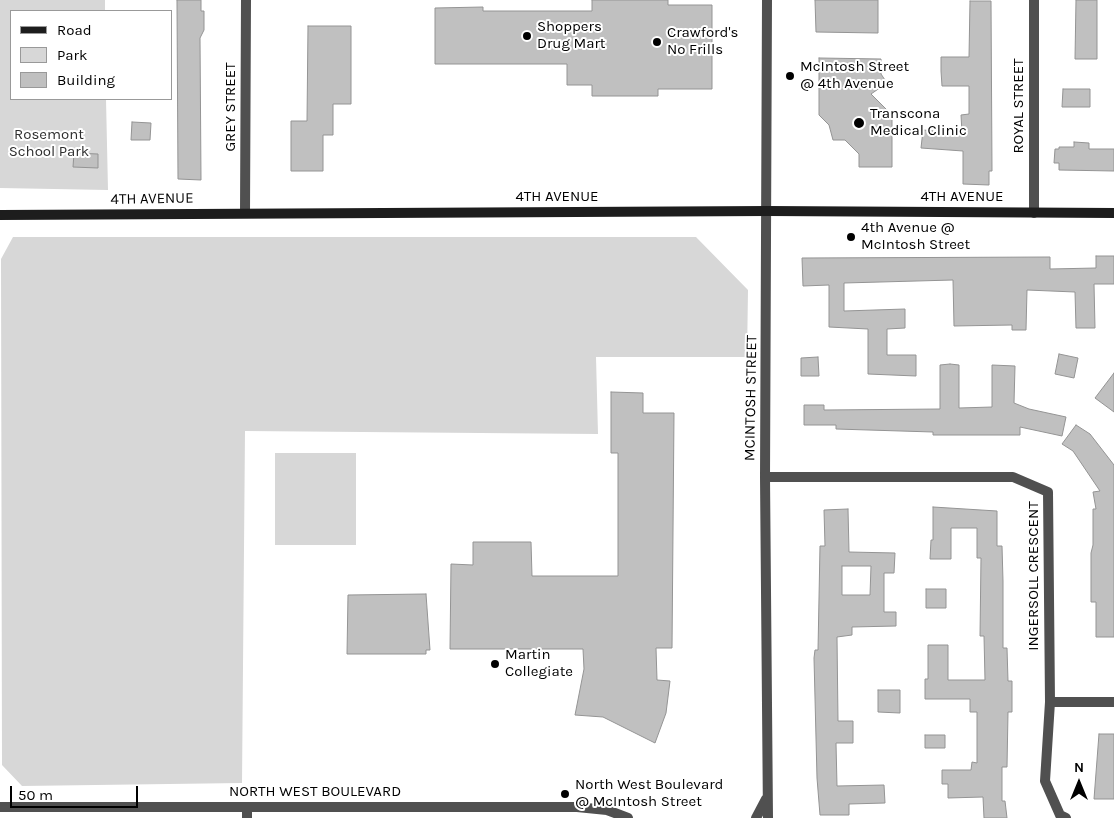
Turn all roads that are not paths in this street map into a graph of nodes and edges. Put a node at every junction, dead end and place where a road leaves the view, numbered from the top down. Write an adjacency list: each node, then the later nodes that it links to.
1 (246, 0): 5 (street, GREY STREET)
2 (768, 0): 4 (street, MCINTOSH STREET)
3 (1034, 0): 6 (street, ROYAL STREET)
4 (768, 211): 5 (street, 4TH AVENUE); 6 (street, 4TH AVENUE); 9 (street, MCINTOSH STREET)
5 (245, 213): 8 (street, 4TH AVENUE)
6 (1034, 213): 7 (street, 4TH AVENUE)
7 (1114, 213)
8 (0, 215)
9 (766, 477): 10 (street, INGERSOLL CRESCENT); 12 (street, MCINTOSH STREET)
10 (1050, 702): 11 (street); 21 (street, INGERSOLL CRESCENT)
11 (1114, 702)
12 (768, 796): 19 (street, MCINTOSH STREET); 20 (street, MCINTOSH STREET)
13 (0, 807): 14 (street, NORTH WEST BOULEVARD)
14 (247, 807): 15 (street, NORTH WEST BOULEVARD); 16 (street)
15 (503, 807): 17 (street); 18 (street, NORTH WEST BOULEVARD)
16 (247, 818)
17 (503, 818)
18 (628, 818)
19 (756, 818)
20 (768, 818)
21 (1066, 818)

